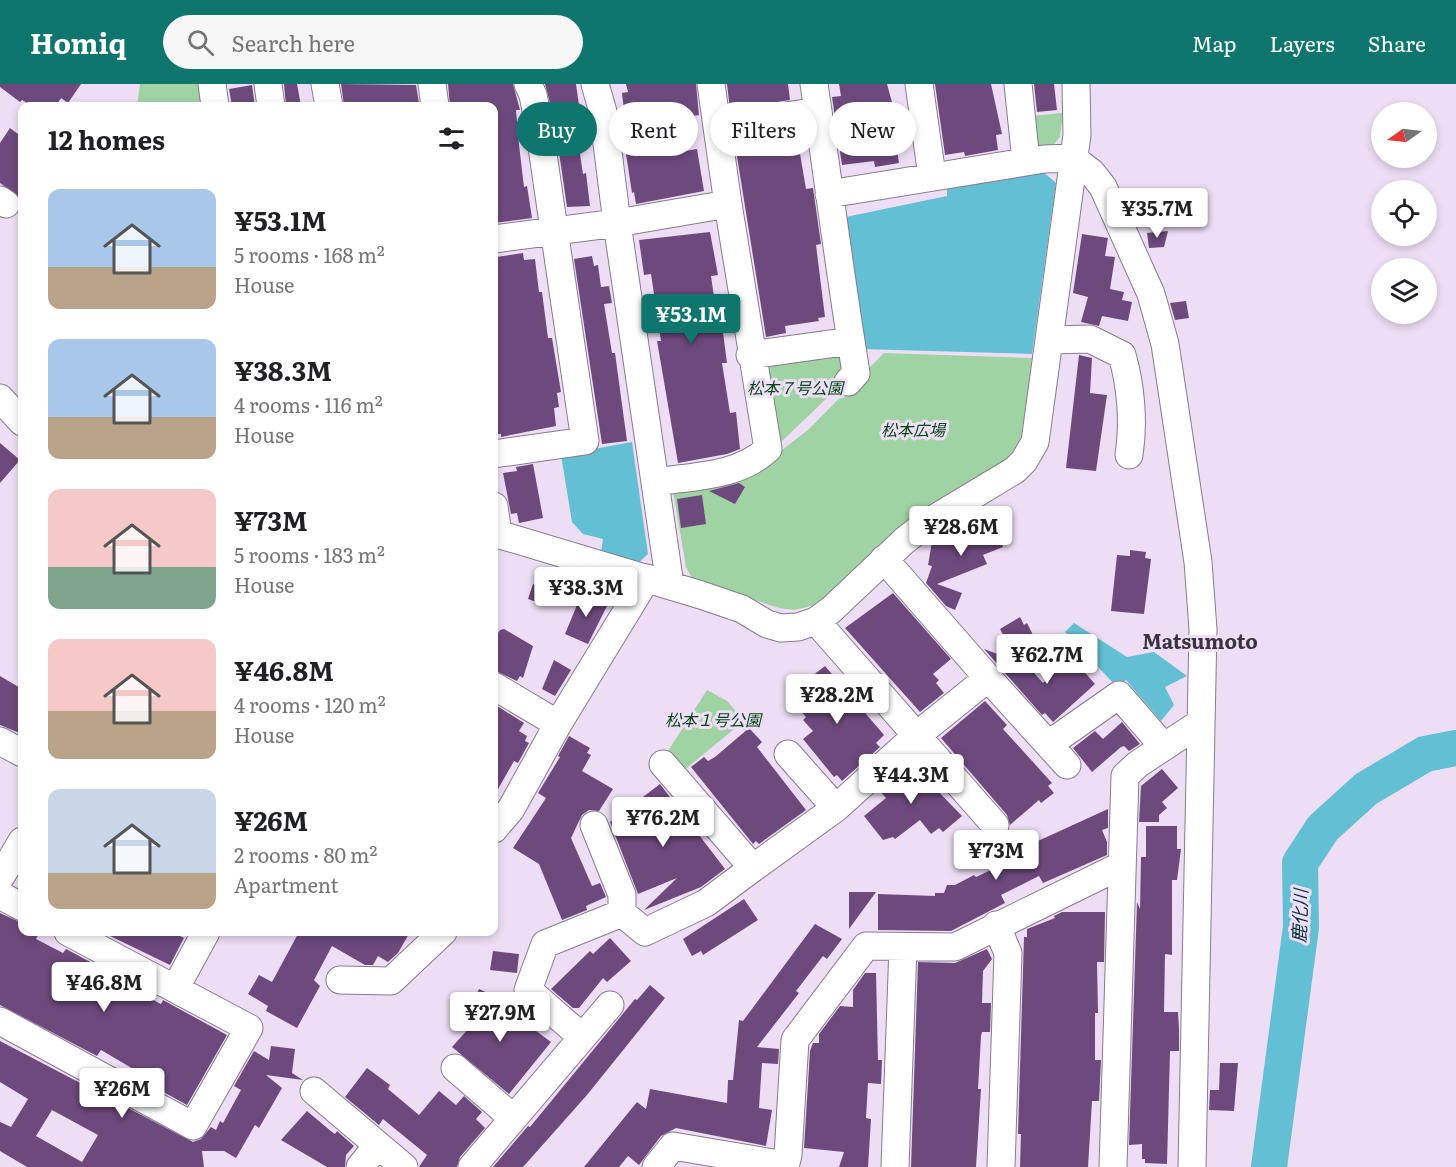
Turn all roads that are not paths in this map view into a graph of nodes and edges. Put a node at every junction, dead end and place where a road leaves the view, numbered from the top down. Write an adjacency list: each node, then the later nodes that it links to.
1 (212, 84): 12 (street)
2 (268, 84): 13 (street)
3 (326, 84): 14 (street)
4 (432, 84): 15 (street)
5 (528, 84): 25 (street)
6 (595, 84): 24 (street)
7 (711, 84): 16 (street)
8 (814, 84): 17 (street)
9 (919, 84): 21 (street)
10 (1018, 84): 20 (street)
11 (1076, 84): 19 (street)
12 (214, 102)
13 (270, 102)
14 (328, 102)
15 (434, 102)
16 (714, 102)
17 (818, 111): 22 (street)
18 (721, 156): 23 (street)
19 (1073, 159): 20 (street); 27 (street); 40 (street)
20 (1026, 161): 21 (street)
21 (932, 176): 22 (street)
22 (829, 194): 28 (street)
23 (728, 204): 24 (street); 29 (street)
24 (618, 223): 25 (street); 33 (street)
25 (552, 231): 26 (street); 31 (street)
26 (498, 238)
27 (1048, 340): 32 (street); 35 (street)
28 (851, 341): 29 (street); 30 (street)
29 (750, 355): 33 (street)
30 (848, 382)
31 (498, 453)
32 (1129, 455)
33 (655, 482): 36 (street)
34 (498, 534): 36 (street)
35 (884, 559): 37 (street); 38 (street)
36 (658, 582): 37 (street); 41 (street)
37 (816, 621): 42 (street)
38 (988, 678): 42 (street); 45 (street)
39 (498, 688): 41 (street)
40 (1200, 723): 55 (street); 83 (street)
41 (558, 724): 51 (street)
42 (916, 736): 50 (street); 53 (street)
43 (1158, 740): 45 (street)
44 (0, 741): 46 (street)
45 (1049, 744): 49 (street)
46 (18, 751)
47 (788, 754): 50 (street)
48 (663, 764): 56 (street)
49 (1067, 765)
50 (836, 808): 56 (street)
51 (498, 821)
52 (594, 825): 60 (street)
53 (995, 825)
54 (18, 848): 57 (street)
55 (1122, 865): 61 (street); 82 (street)
56 (753, 868): 60 (street)
57 (0, 878)
58 (0, 895): 59 (street)
59 (18, 905)
60 (622, 913): 70 (street)
61 (996, 925): 65 (street); 81 (street)
62 (76, 936): 67 (street)
63 (205, 936): 67 (street)
64 (439, 936): 66 (street)
65 (903, 946): 75 (street); 80 (street)
66 (340, 980)
67 (175, 989): 69 (street)
68 (610, 1005): 70 (street)
69 (0, 1021)
70 (582, 1037): 73 (street)
71 (455, 1068): 73 (street)
72 (314, 1091): 74 (street)
73 (513, 1118): 78 (street)
74 (378, 1145): 76 (street); 77 (street)
75 (785, 1166): 79 (street)
76 (360, 1167)
77 (404, 1167)
78 (472, 1167)
79 (656, 1167)
80 (895, 1167)
81 (1001, 1167)
82 (1113, 1167)
83 (1192, 1167)

